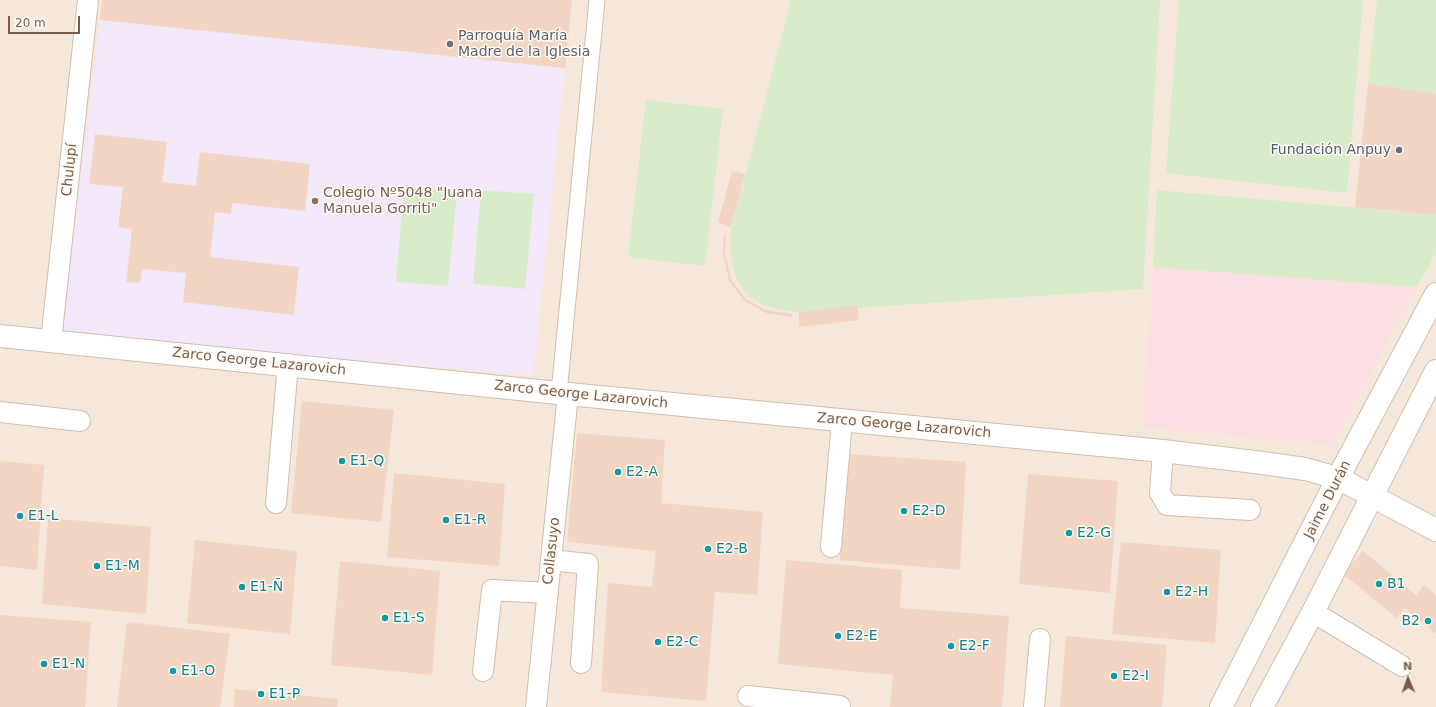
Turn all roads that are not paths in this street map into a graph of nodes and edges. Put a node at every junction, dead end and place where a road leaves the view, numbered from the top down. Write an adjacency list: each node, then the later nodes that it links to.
1 (88, 0): 5 (street, Chulupí)
2 (598, 0): 8 (street)
3 (1436, 294): 13 (street, Jaime Durán)
4 (0, 336): 5 (street, Zarco George Lazarovich)
5 (51, 341): 6 (street, Zarco George Lazarovich)
6 (288, 364): 8 (street, Zarco George Lazarovich); 15 (street)
7 (1436, 371): 14 (street)
8 (564, 394): 10 (street, Zarco George Lazarovich); 19 (street, Collasuyo)
9 (0, 412): 11 (street)
10 (842, 420): 12 (street, Zarco George Lazarovich); 18 (street)
11 (80, 421)
12 (1162, 451): 13 (street, Zarco George Lazarovich); 16 (street)
13 (1338, 478): 14 (street, Zarco George Lazarovich); 30 (street, Jaime Durán)
14 (1371, 496): 17 (street); 21 (street)
15 (276, 502)
16 (1250, 510)
17 (1436, 530)
18 (832, 547)
19 (551, 560): 20 (street, Collasuyo); 23 (street)
20 (548, 593): 25 (street); 27 (street, Collasuyo)
21 (1313, 612): 24 (street); 31 (street)
22 (1040, 639): 29 (street)
23 (581, 663)
24 (1402, 666)
25 (483, 671)
26 (748, 696): 28 (street)
27 (536, 707)
28 (839, 707)
29 (1034, 707)
30 (1221, 707)
31 (1262, 707)

